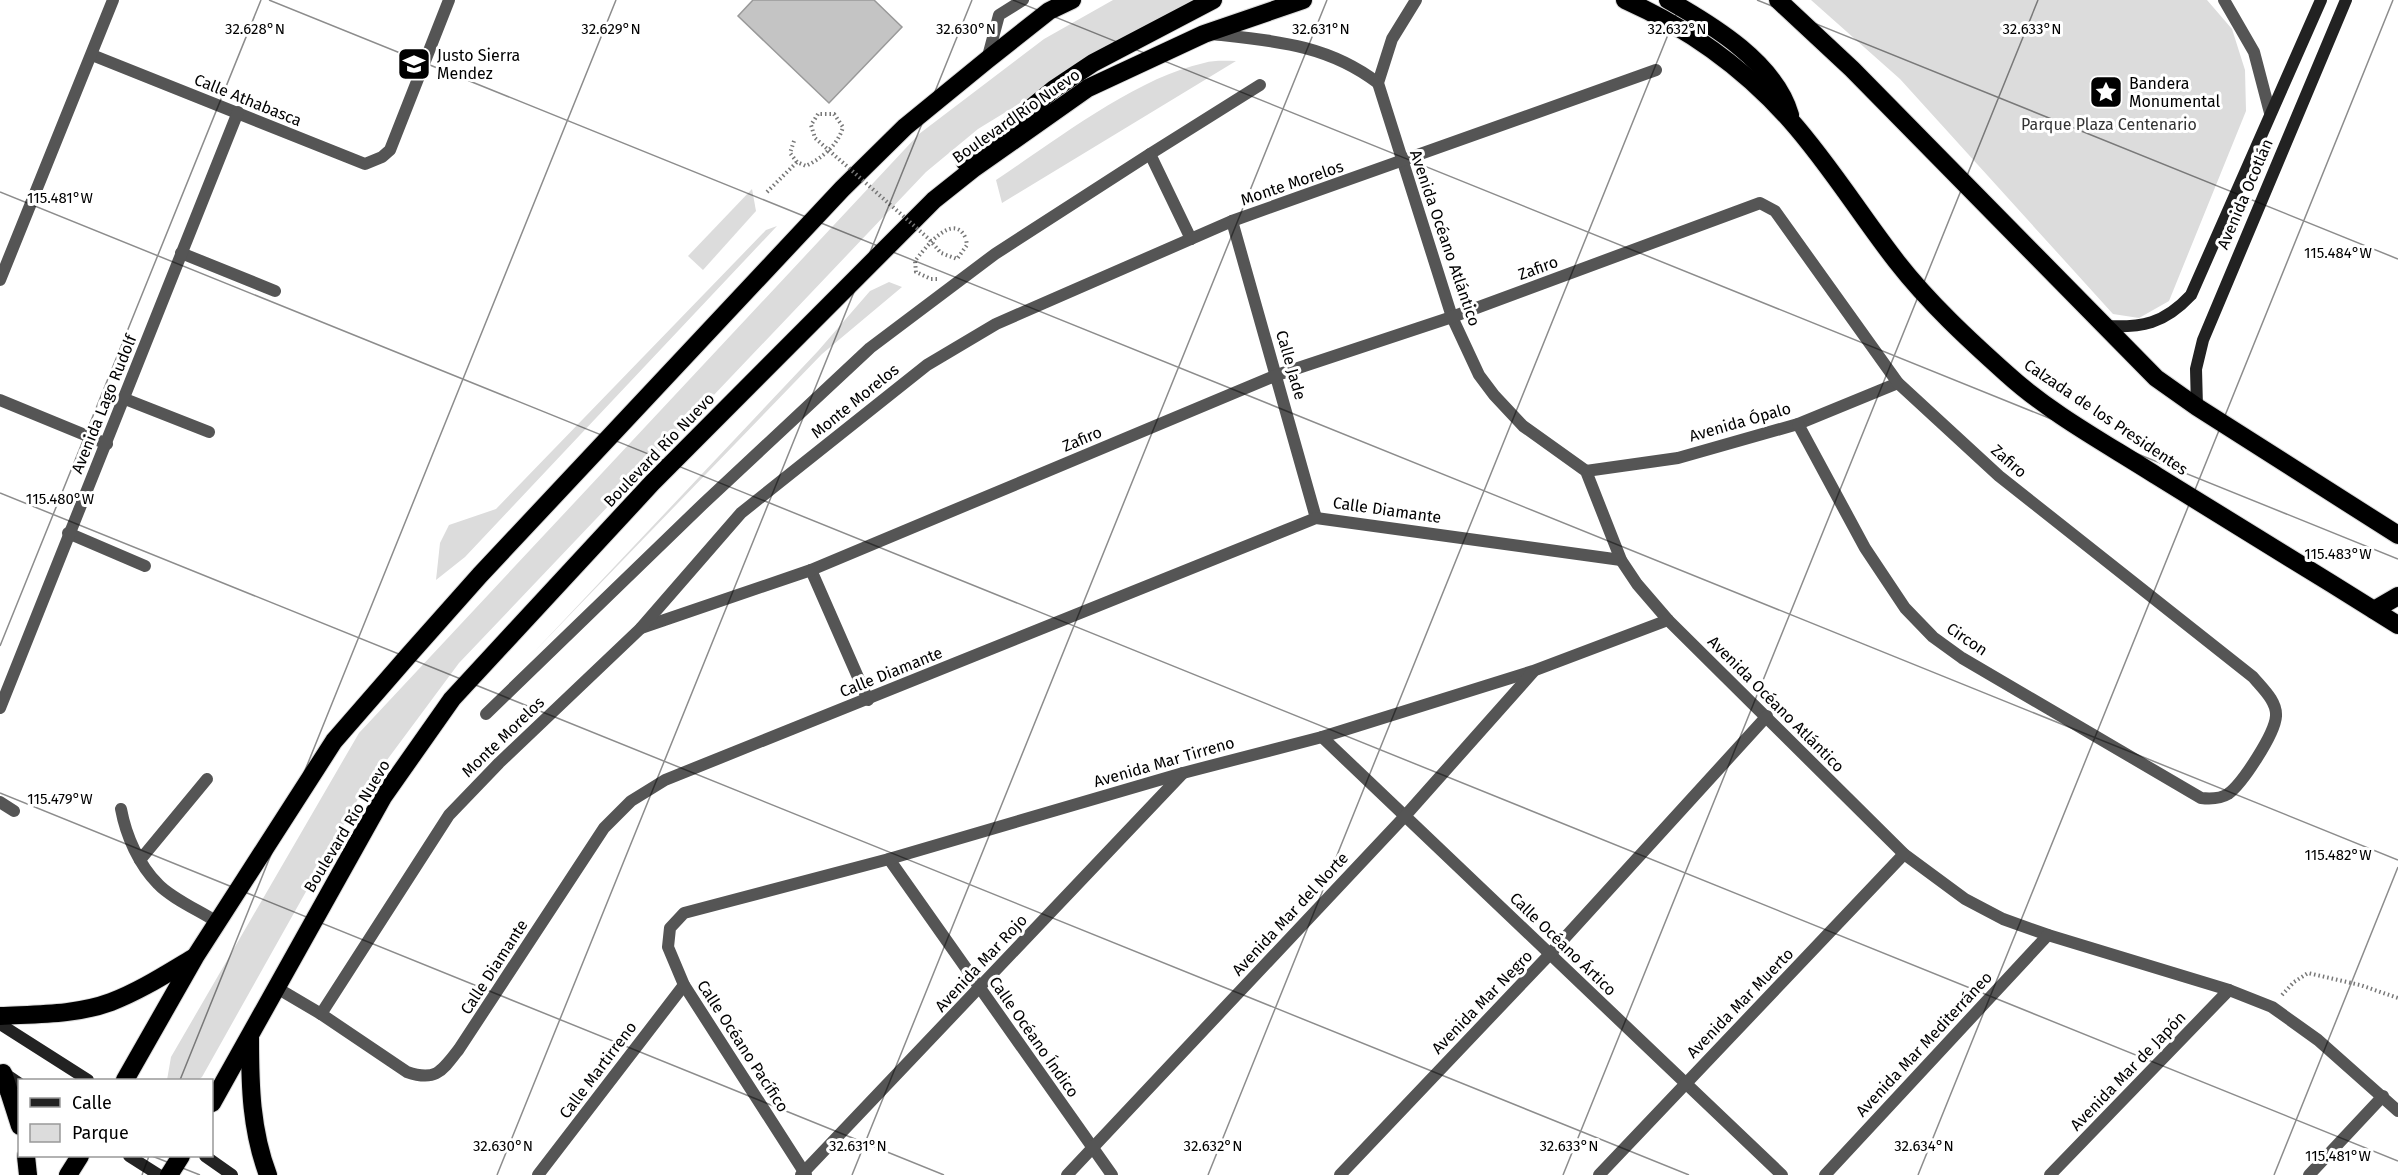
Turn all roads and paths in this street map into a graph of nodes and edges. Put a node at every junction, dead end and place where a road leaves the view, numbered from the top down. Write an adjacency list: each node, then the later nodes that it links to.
1 (113, 0): 15 (street)
2 (449, 0): 20 (street, Calle Athabasca)
3 (1023, 0): 16 (street)
4 (1070, 0): 16 (highway)
5 (1213, 0): 28 (highway)
6 (1303, 0): 14 (highway, Boulevard Río Nuevo)
7 (1416, 0): 18 (street)
8 (1625, 0): 22 (highway, Calzada de los Presidentes)
9 (1668, 0): 22 (highway)
10 (1778, 0): 36 (highway)
11 (2224, 0): 21 (street)
12 (2321, 0): 21 (main road, Avenida Ocotlán)
13 (2346, 0): 41 (main road, Avenida Ocotlán)
14 (1204, 34): 18 (street); 28 (highway, Boulevard Río Nuevo)
15 (92, 55): 20 (street, Calle Athabasca); 33 (street)
16 (987, 60): 73 (highway)
17 (1656, 70): 26 (street, Monte Morelos)
18 (1378, 83): 26 (street, Avenida Océano Atlántico)
19 (1260, 85): 24 (street)
20 (238, 112): 31 (street, Avenida Lago Rudolf)
21 (2270, 113): 36 (main road, Avenida Ocotlán)
22 (1792, 122): 53 (highway, Calzada de los Presidentes)
23 (794, 141): 25 (path)
24 (1149, 154): 30 (street); 32 (street)
25 (797, 162): 27 (path); 32 (path, bridge)
26 (1402, 162): 29 (street, Monte Morelos); 35 (street, Avenida Océano Atlántico)
27 (767, 192)
28 (934, 200): 79 (highway, Boulevard Río Nuevo)
29 (1232, 221): 30 (street, Monte Morelos); 37 (street, Calle Jade)
30 (1191, 239): 56 (street, Monte Morelos)
31 (181, 253): 34 (street); 39 (street, Avenida Lago Rudolf)
32 (965, 278): 60 (street)
33 (0, 280)
34 (275, 291)
35 (1452, 317): 37 (street, Zafiro); 38 (street, Zafiro); 45 (street, Avenida Océano Atlántico)
36 (2104, 327): 41 (highway)
37 (1277, 375): 46 (street, Calle Jade); 51 (street, Zafiro)
38 (1898, 383): 42 (street, Avenida Ópalo); 65 (street, Zafiro)
39 (126, 399): 43 (street); 44 (street, Avenida Lago Rudolf)
40 (0, 400): 44 (street)
41 (2197, 407): 48 (highway)
42 (1798, 424): 45 (street, Avenida Ópalo); 65 (street, Circon)
43 (209, 432)
44 (107, 444): 47 (street, Avenida Lago Rudolf)
45 (1586, 471): 49 (street, Avenida Océano Atlántico)
46 (1316, 518): 49 (street, Calle Diamante); 58 (street, Calle Diamante)
47 (68, 534): 50 (street); 59 (street, Avenida Lago Rudolf)
48 (2398, 535)
49 (1621, 560): 54 (street, Avenida Océano Atlántico)
50 (145, 566)
51 (811, 570): 56 (street, Zafiro); 58 (street)
52 (2398, 596): 53 (highway)
53 (2374, 610): 55 (highway, Calzada de los Presidentes)
54 (1668, 620): 57 (street, Avenida Mar Tirreno); 61 (street, Avenida Océano Atlántico)
55 (2398, 625)
56 (642, 628): 84 (street, Monte Morelos)
57 (1533, 671): 62 (street, Avenida Mar Tirreno); 69 (street, Avenida Mar del Norte)
58 (868, 700): 84 (street, Calle Diamante)
59 (0, 708)
60 (486, 714)
61 (1767, 716): 70 (street, Avenida Océano Atlántico); 76 (street, Avenida Mar Negro)
62 (1322, 737): 63 (street, Avenida Mar Tirreno); 69 (street, Calle Océano Ártico)
63 (1183, 773): 71 (street, Avenida Mar Tirreno); 80 (street, Avenida Mar Rojo)
64 (207, 779): 72 (street)
65 (2201, 798)
66 (0, 802): 68 (street)
67 (121, 809): 72 (street)
68 (14, 812)
69 (1405, 816): 76 (street, Calle Océano Ártico); 97 (street, Avenida Mar del Norte)
70 (1904, 854): 75 (street, Avenida Océano Atlántico); 92 (street, Avenida Mar Muerto)
71 (889, 859): 74 (street, Avenida Mar Tirreno); 80 (street, Calle Océano Índico)
72 (140, 860): 73 (street)
73 (217, 922): 77 (highway)
74 (670, 928): 78 (street, Calle Océano Pacífico)
75 (2048, 935): 81 (street, Avenida Océano Atlántico); 116 (street, Avenida Mar Mediterráneo)
76 (1550, 954): 92 (street, Calle Océano Ártico); 113 (street, Avenida Mar Negro)
77 (195, 957): 85 (highway); 90 (highway)
78 (684, 985): 103 (street, Calle Océano Pacífico); 110 (street, Calle Martirreno)
79 (277, 988): 84 (street); 87 (highway, Boulevard Río Nuevo)
80 (980, 988): 97 (street, Calle Océano Índico); 103 (street, Avenida Mar Rojo)
81 (2229, 990): 83 (street, Avenida Océano Atlántico); 117 (street, Avenida Mar de Japón)
82 (2398, 998): 83 (path)
83 (2272, 1007): 93 (street, Avenida Océano Atlántico)
84 (321, 1014)
85 (0, 1016)
86 (0, 1024): 89 (main road)
87 (250, 1038): 94 (highway, Boulevard Río Nuevo); 109 (highway)
88 (2, 1072): 91 (main road); 96 (highway)
89 (86, 1079)
90 (126, 1079)
91 (18, 1083)
92 (1686, 1084): 114 (street, Avenida Mar Muerto); 115 (street, Calle Océano Ártico)
93 (2383, 1096): 95 (street, Avenida Océano Atlántico); 118 (street)
94 (213, 1101)
95 (2398, 1111)
96 (18, 1120)
97 (1092, 1148): 111 (street, Avenida Mar del Norte); 112 (street, Calle Océano Índico)
98 (26, 1157): 104 (highway)
99 (79, 1157): 105 (highway)
100 (132, 1157): 106 (main road)
101 (180, 1157): 107 (highway)
102 (208, 1157): 108 (main road)
103 (804, 1174)
104 (28, 1175)
105 (68, 1175)
106 (159, 1175)
107 (169, 1175)
108 (232, 1175)
109 (268, 1175)
110 (538, 1175)
111 (1066, 1175)
112 (1112, 1175)
113 (1340, 1175)
114 (1599, 1175)
115 (1782, 1175)
116 (1824, 1175)
117 (2050, 1175)
118 (2309, 1175)

